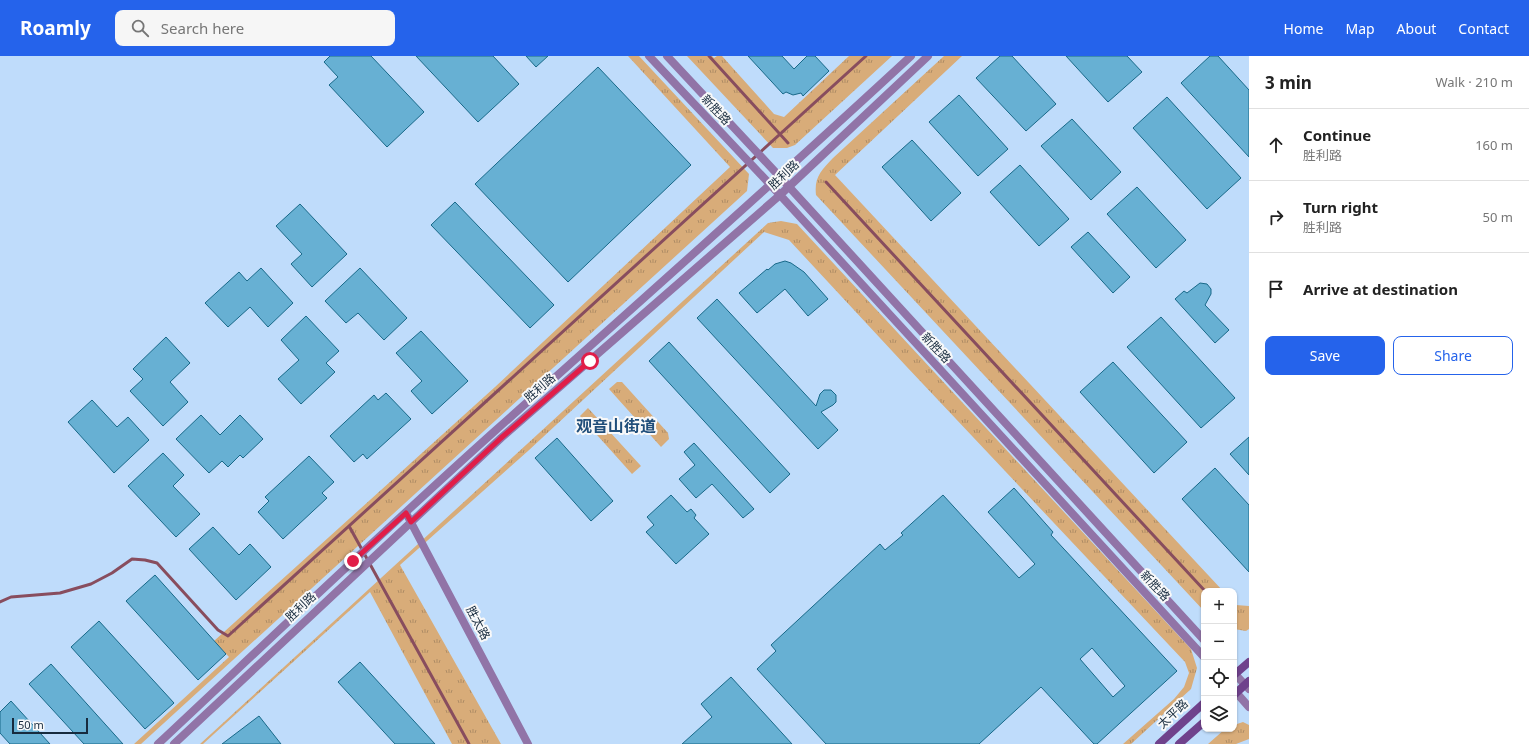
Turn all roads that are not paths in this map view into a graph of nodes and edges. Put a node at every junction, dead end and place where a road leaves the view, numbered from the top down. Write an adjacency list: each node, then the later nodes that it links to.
1 (649, 56): 6 (street, 新胜路)
2 (667, 56): 5 (street, 新胜路)
3 (911, 56): 5 (street, 胜利路)
4 (928, 56): 7 (street, 胜利路)
5 (780, 177): 6 (street, 胜利路); 7 (street, 新胜路)
6 (770, 186): 8 (street, 新胜路); 9 (street, 胜利路)
7 (789, 187): 8 (street, 胜利路); 11 (street, 新胜路)
8 (780, 195): 10 (street, 胜利路); 12 (street, 新胜路)
9 (406, 513): 10 (street, 胜太路); 22 (street, 胜利路)
10 (411, 522): 23 (street, 胜利路); 24 (street, 胜太路)
11 (1201, 637)
12 (1201, 654)
13 (1249, 662): 14 (main road)
14 (1237, 672)
15 (1237, 676): 16 (street)
16 (1248, 685): 17 (main road)
17 (1237, 692)
18 (1237, 695): 20 (street)
19 (1201, 705): 25 (main road, 太平路)
20 (1249, 706)
21 (1201, 725): 26 (main road)
22 (158, 744)
23 (174, 744)
24 (528, 744)
25 (1159, 744)
26 (1179, 744)

